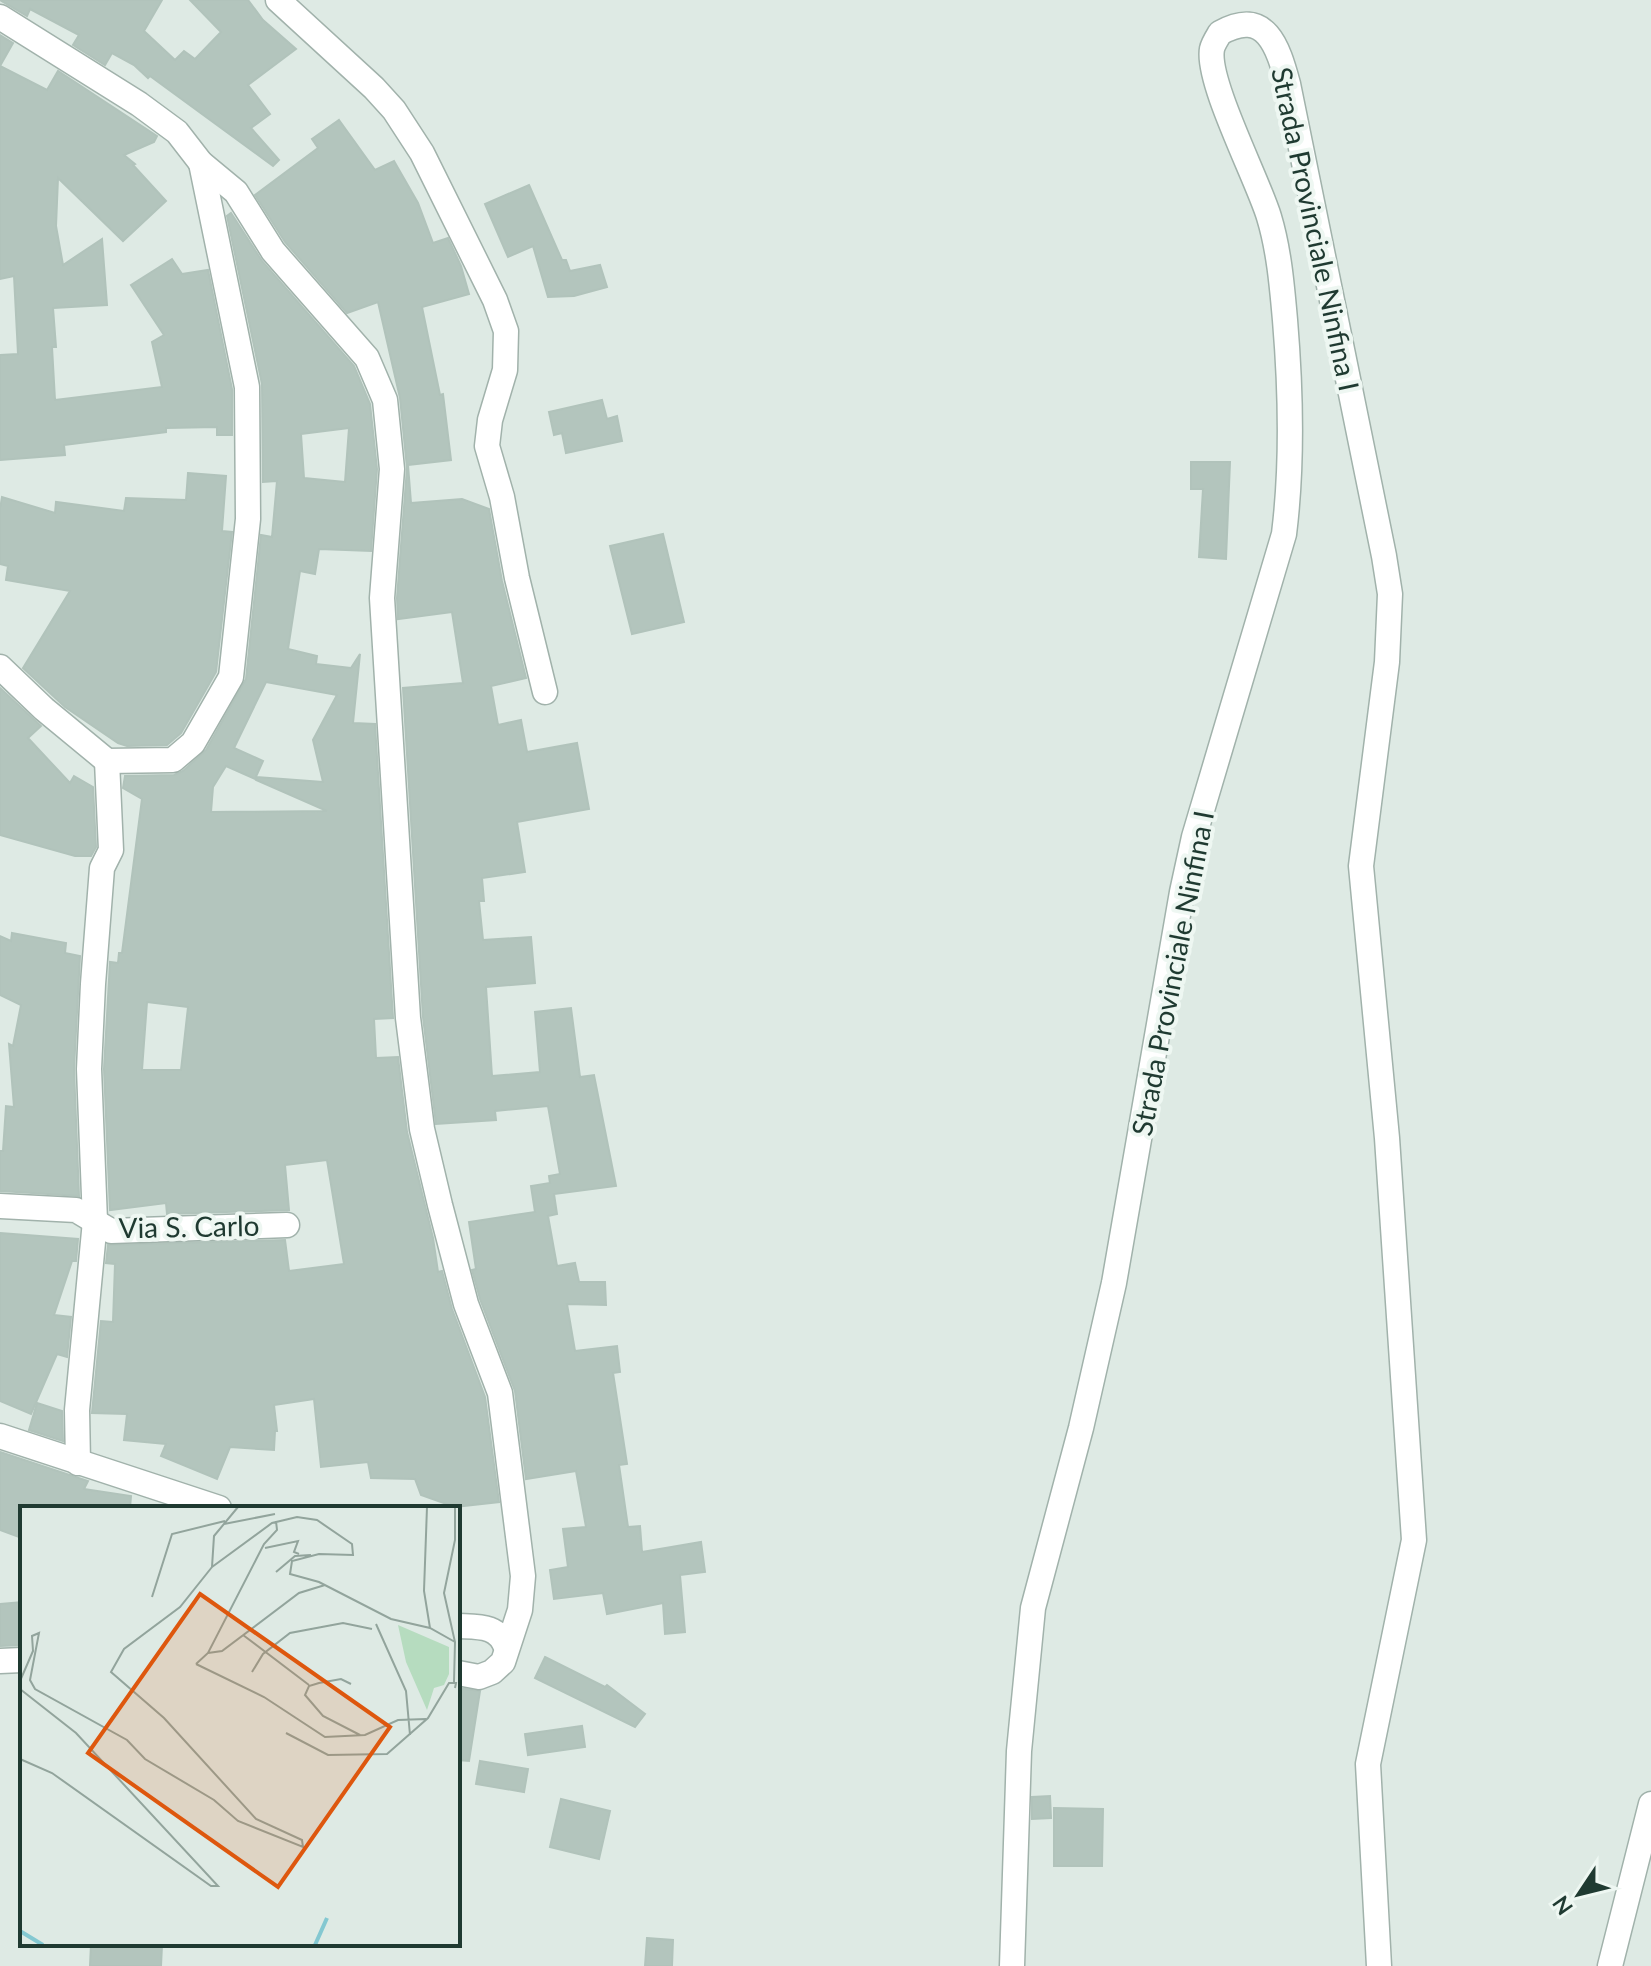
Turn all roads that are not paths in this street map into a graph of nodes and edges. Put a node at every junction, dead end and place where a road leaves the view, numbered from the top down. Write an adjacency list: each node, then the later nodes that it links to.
1 (278, 0): 5 (street)
2 (0, 17): 3 (street)
3 (201, 163): 6 (street); 14 (street)
4 (0, 667): 6 (street)
5 (545, 692)
6 (107, 761): 8 (street)
7 (0, 1206): 8 (street, Via S. Carlo)
8 (95, 1221): 9 (street, Via S. Carlo); 11 (street)
9 (287, 1225)
10 (0, 1436): 11 (street)
11 (78, 1463): 12 (street)
12 (213, 1506)
13 (460, 1626): 14 (street)
14 (506, 1647): 17 (street)
15 (20, 1660): 16 (street)
16 (0, 1661)
17 (460, 1673)
18 (1651, 1804): 21 (street)
19 (1012, 1966): 20 (street, Strada Provinciale Ninfina I)
20 (1379, 1966)
21 (1610, 1966)

